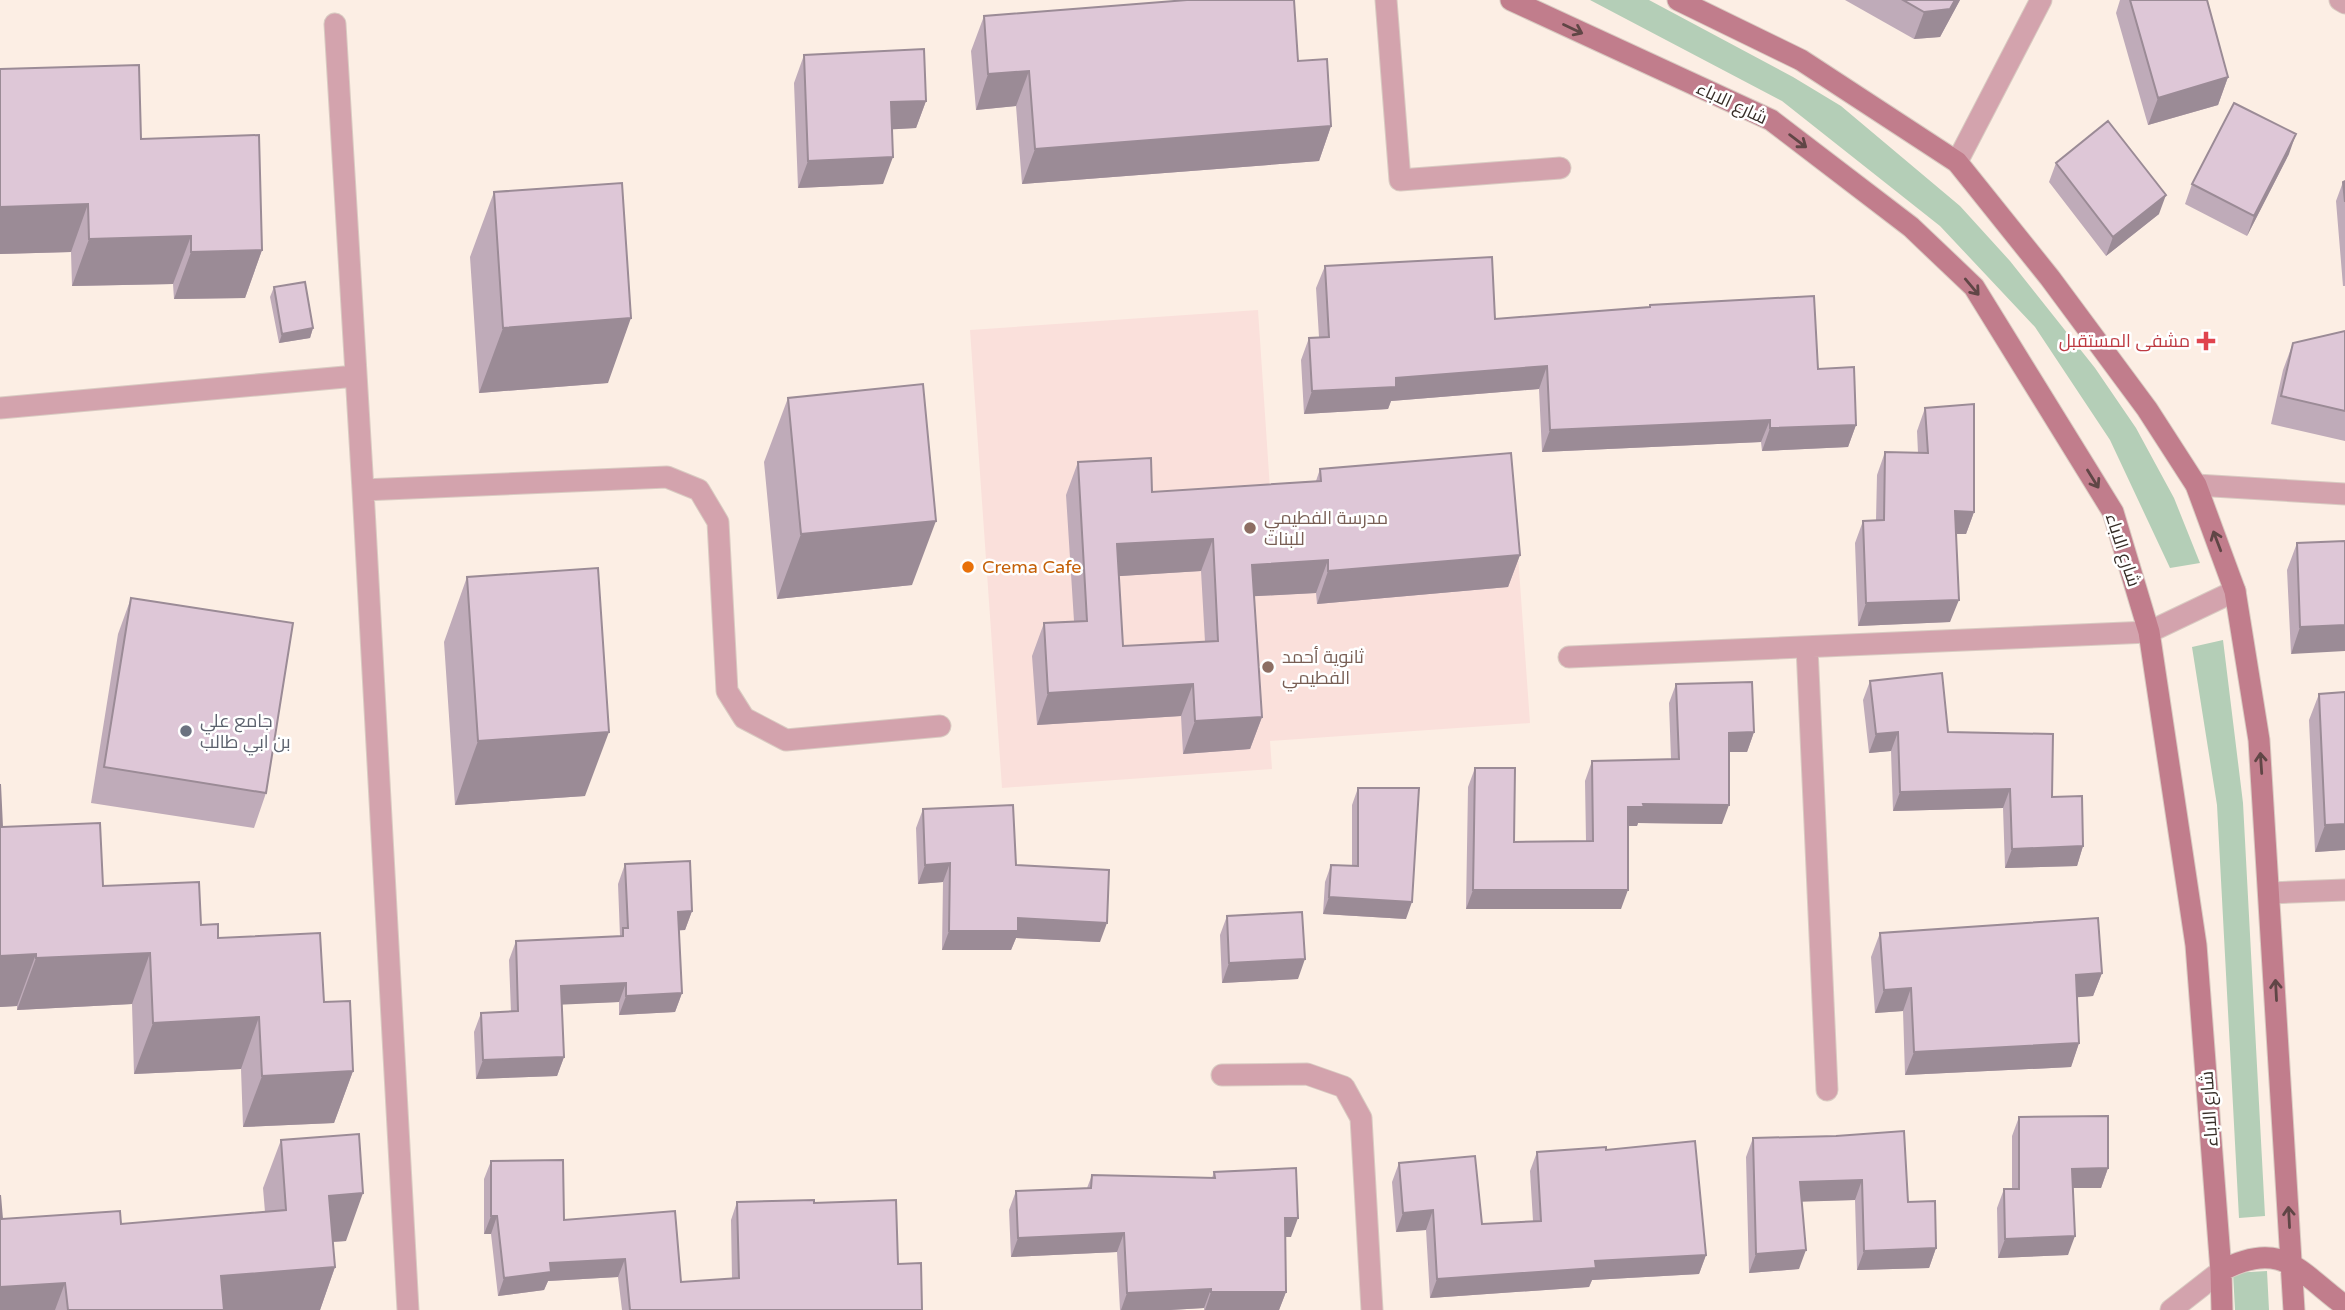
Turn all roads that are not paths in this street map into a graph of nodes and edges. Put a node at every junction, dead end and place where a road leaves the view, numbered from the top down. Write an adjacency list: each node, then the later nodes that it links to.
1 (1386, 0): 9 (street)
2 (1511, 0): 16 (main road, شارع الاباء, one-way to 16)
3 (1678, 0): 8 (main road)
4 (2041, 0): 8 (street)
5 (2340, 0): 6 (street)
6 (2345, 3)
7 (335, 24): 10 (street)
8 (1956, 162): 12 (main road)
9 (1559, 168)
10 (356, 376): 11 (street); 13 (street)
11 (0, 408)
12 (2196, 485): 14 (street); 15 (main road, one-way to 12)
13 (363, 490): 19 (street); 27 (street)
14 (2345, 494)
15 (2235, 592): 16 (street); 21 (main road, one-way to 15)
16 (2149, 632): 17 (street); 25 (main road, شارع الاباء)
17 (1807, 647): 18 (street); 23 (street)
18 (1569, 657)
19 (940, 726)
20 (2345, 890): 21 (street)
21 (2270, 893): 24 (main road, one-way to 21)
22 (1222, 1075): 28 (street)
23 (1827, 1090)
24 (2292, 1262): 25 (main road); 26 (main road); 31 (main road)
25 (2221, 1271): 29 (street); 30 (main road, شارع الاباء)
26 (2345, 1306)
27 (408, 1310)
28 (1372, 1310)
29 (2171, 1310)
30 (2222, 1310)
31 (2294, 1310)

